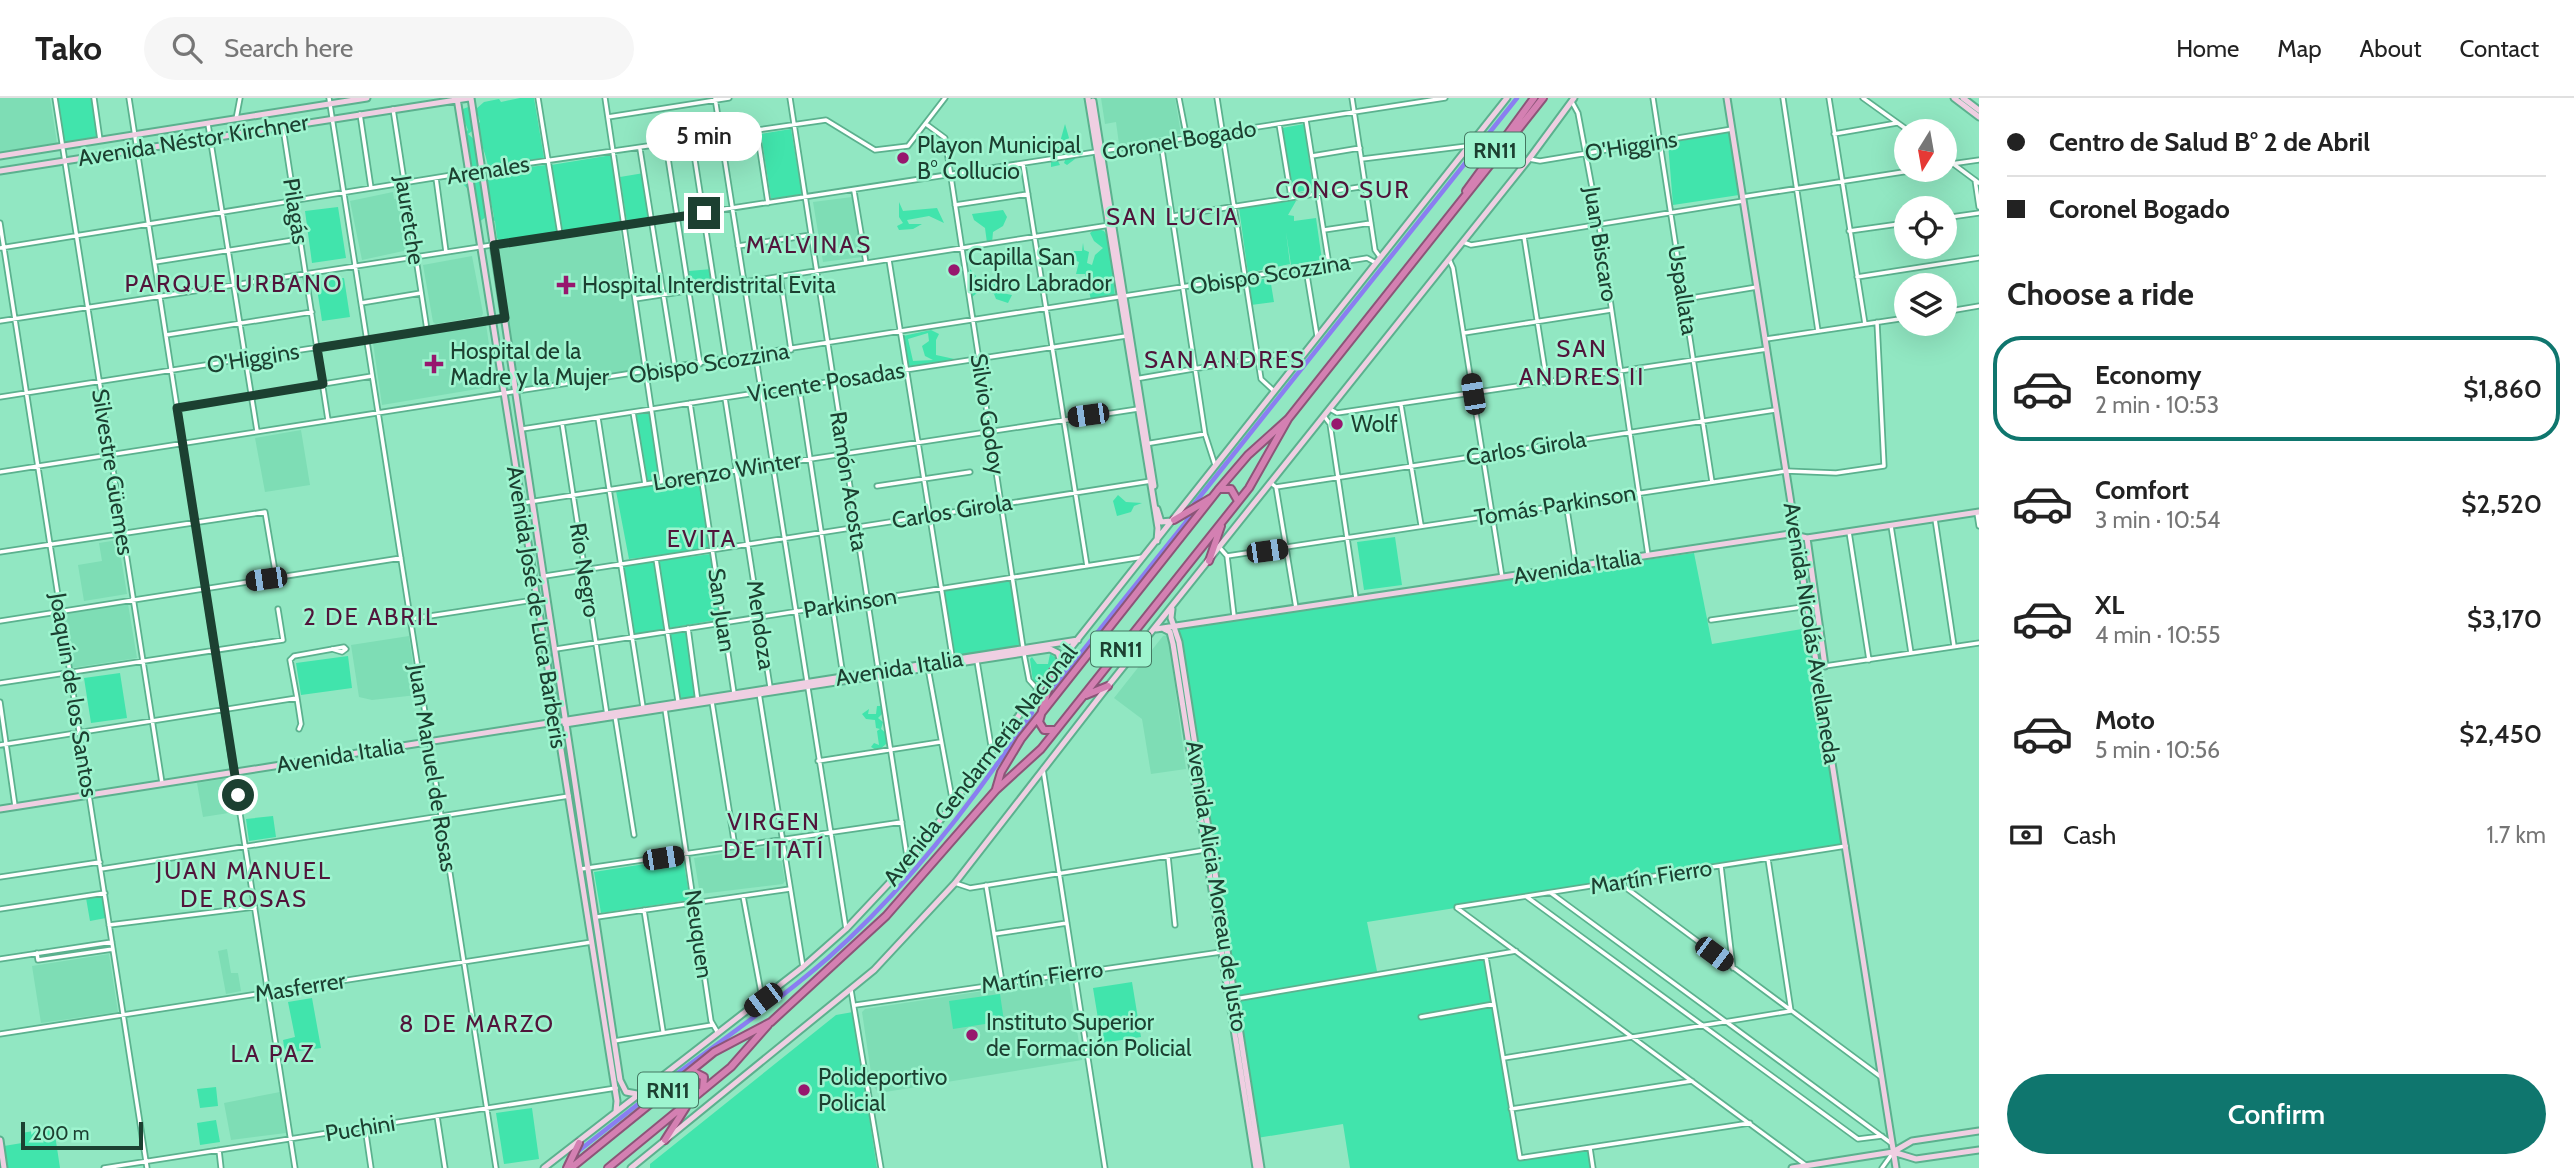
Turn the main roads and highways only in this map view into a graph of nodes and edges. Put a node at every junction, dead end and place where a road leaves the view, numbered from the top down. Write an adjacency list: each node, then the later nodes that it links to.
1 (367, 98): 13 (main road, Avenida Néstor Kirchner)
2 (470, 98): 8 (main road, Avenida Néstor Kirchner); 51 (main road, Avenida José de Luca Barberis)
3 (1090, 98): 22 (main road)
4 (1507, 98): 27 (main road, Avenida Gendarmería Nacional)
5 (1727, 98): 29 (main road, Avenida Nicolás Avellaneda)
6 (1954, 98): 16 (main road)
7 (1963, 98): 14 (main road)
8 (457, 99): 11 (main road, Avenida Néstor Kirchner); 52 (main road, Avenida José de Luca Barberis)
9 (1540, 99): 21 (highway, RN11)
10 (1573, 99): 32 (main road)
11 (441, 100): 15 (main road, Avenida Néstor Kirchner)
12 (330, 101): 13 (main road, Avenida Néstor Kirchner); 17 (main road, Avenida Néstor Kirchner)
13 (349, 101): 15 (main road)
14 (1979, 110)
15 (356, 115): 19 (main road, Avenida Néstor Kirchner)
16 (1979, 117)
17 (85, 142): 18 (main road, Avenida Néstor Kirchner); 19 (main road)
18 (0, 156)
19 (88, 157): 20 (main road, Avenida Néstor Kirchner)
20 (0, 171)
21 (1288, 419): 23 (highway, RN11); 25 (highway, RN11)
22 (1151, 481): 27 (main road); 31 (main road)
23 (1217, 490): 24 (highway, RN11); 25 (highway)
24 (1212, 497): 27 (highway); 49 (highway, RN11)
25 (1238, 501): 28 (highway, RN11)
26 (1978, 513): 30 (main road, Avenida Italia)
27 (1174, 520): 31 (main road, Avenida Gendarmería Nacional)
28 (1223, 521): 32 (highway); 47 (highway, RN11)
29 (1796, 534): 30 (main road, Avenida Italia); 34 (main road, Avenida Italia); 72 (main road, Avenida Nicolás Avellaneda)
30 (1807, 538): 41 (main road)
31 (1157, 541): 37 (main road, Avenida Gendarmería Nacional)
32 (1209, 561): 33 (main road)
33 (1173, 606): 34 (main road, Avenida Alicia Moreau de Justo); 35 (main road)
34 (1175, 627): 36 (main road, Avenida Italia); 56 (main road, Avenida Alicia Moreau de Justo)
35 (1154, 629): 36 (main road, Avenida Italia); 45 (main road)
36 (1164, 629): 56 (main road, Avenida Alicia Moreau de Justo)
37 (1078, 639): 38 (main road, Avenida Italia); 40 (main road, Avenida Gendarmería Nacional)
38 (1024, 651): 39 (main road, Avenida Italia); 39 (main road, Avenida Italia); 40 (main road, Avenida Italia)
39 (953, 662): 43 (main road, Avenida Italia); 43 (main road, Avenida Italia)
40 (1061, 662): 42 (main road, Avenida Gendarmería Nacional)
41 (1825, 666)
42 (1053, 671): 49 (highway); 62 (main road, Avenida Gendarmería Nacional)
43 (879, 674): 44 (main road, Avenida Italia); 44 (main road, Avenida Italia)
44 (806, 685): 46 (main road, Avenida Italia); 46 (main road, Avenida Italia)
45 (1108, 686): 47 (highway); 69 (main road)
46 (759, 692): 48 (main road, Avenida Italia); 48 (main road, Avenida Italia)
47 (1084, 696): 53 (highway, RN11)
48 (698, 701): 50 (main road, Avenida Italia); 50 (main road, Avenida Italia)
49 (1042, 712): 53 (highway); 54 (highway, RN11)
50 (615, 714): 51 (main road, Avenida Italia)
51 (567, 721): 52 (main road, Avenida Italia); 59 (main road, Avenida José de Luca Barberis)
52 (555, 722): 55 (main road, Avenida Italia); 59 (main road, Avenida José de Luca Barberis)
53 (1056, 730): 54 (highway, RN11)
54 (996, 790): 58 (highway, RN11)
55 (0, 809)
56 (1209, 849): 57 (main road, Avenida Alicia Moreau de Justo)
57 (1225, 951): 81 (main road, Avenida Alicia Moreau de Justo); 81 (main road, Avenida Alicia Moreau de Justo)
58 (771, 1021): 60 (highway, RN11); 63 (highway, RN11)
59 (613, 1041): 64 (main road, Avenida José de Luca Barberis); 66 (main road, Avenida José de Luca Barberis)
60 (687, 1074): 61 (highway, RN11); 63 (highway)
61 (681, 1079): 62 (highway); 77 (highway, RN11)
62 (652, 1082): 64 (main road, Avenida Gendarmería Nacional)
63 (702, 1091): 65 (highway, RN11)
64 (637, 1094): 66 (main road, Avenida Gendarmería Nacional)
65 (690, 1101): 69 (highway); 78 (highway, RN11)
66 (615, 1112): 70 (main road, Avenida Gendarmería Nacional)
67 (1979, 1131): 72 (main road)
68 (0, 1140): 75 (main road)
69 (665, 1140): 73 (main road)
70 (579, 1143): 76 (main road, Avenida Gendarmería Nacional); 77 (highway)
71 (1979, 1150): 72 (main road)
72 (1893, 1152): 74 (main road); 83 (main road, Avenida Nicolás Avellaneda)
73 (640, 1160): 79 (main road); 80 (main road)
74 (1816, 1166): 82 (main road)
75 (4, 1168)
76 (544, 1168)
77 (569, 1168)
78 (608, 1168)
79 (631, 1168)
80 (639, 1168)
81 (1259, 1168)
82 (1792, 1168)
83 (1896, 1168)

